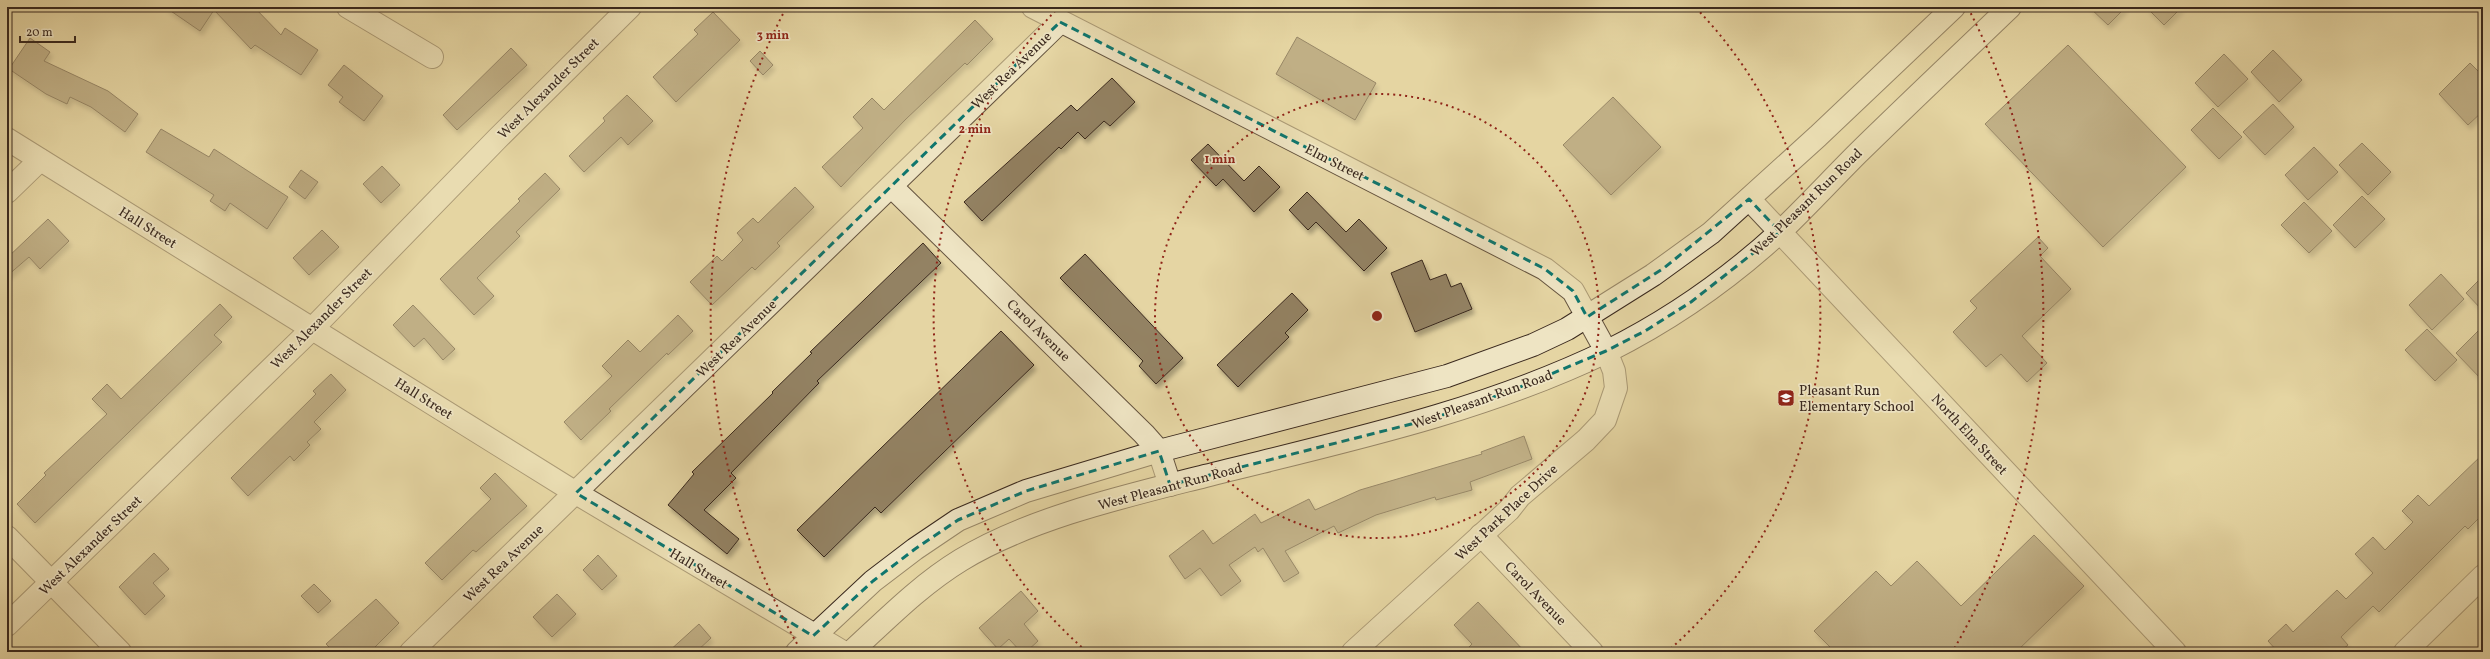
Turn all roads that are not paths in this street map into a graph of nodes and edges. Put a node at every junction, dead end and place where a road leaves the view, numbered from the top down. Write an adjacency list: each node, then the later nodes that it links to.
1 (630, 7): 15 (street, West Alexander Street)
2 (1033, 7): 6 (street, Elm Street)
3 (1954, 7): 12 (street)
4 (2010, 7): 13 (street, West Pleasant Run Road)
5 (354, 10): 7 (street)
6 (1060, 22): 10 (street, West Rea Avenue); 14 (street, Elm Street)
7 (432, 57)
8 (7, 139): 9 (street, Hall Street)
9 (40, 160): 11 (street); 15 (street, Hall Street)
10 (892, 187): 17 (street, Carol Avenue); 19 (street, West Rea Avenue)
11 (7, 192)
12 (1749, 199): 13 (street, North Elm Street); 14 (street)
13 (1780, 232): 16 (street, West Pleasant Run Road); 33 (street, North Elm Street)
14 (1588, 317): 16 (street, Elm Street); 17 (street)
15 (313, 328): 19 (street, Hall Street); 23 (street, West Alexander Street)
16 (1606, 352): 18 (street, West Pleasant Run Road); 20 (street, West Park Place Drive)
17 (1159, 451): 18 (street, Carol Avenue); 25 (street)
18 (1170, 485): 30 (street, West Pleasant Run Road)
19 (576, 493): 25 (street, Hall Street); 27 (street, West Rea Avenue)
20 (1481, 535): 31 (street, West Park Place Drive); 32 (street, Carol Avenue)
21 (7, 536): 23 (street)
22 (2483, 576): 34 (street)
23 (51, 582): 24 (street, West Alexander Street); 26 (street)
24 (7, 625)
25 (813, 636): 28 (street); 29 (street, Hall Street)
26 (120, 652)
27 (411, 652)
28 (797, 652)
29 (842, 652)
30 (851, 652)
31 (1353, 652)
32 (1592, 652)
33 (2175, 652)
34 (2405, 652)

